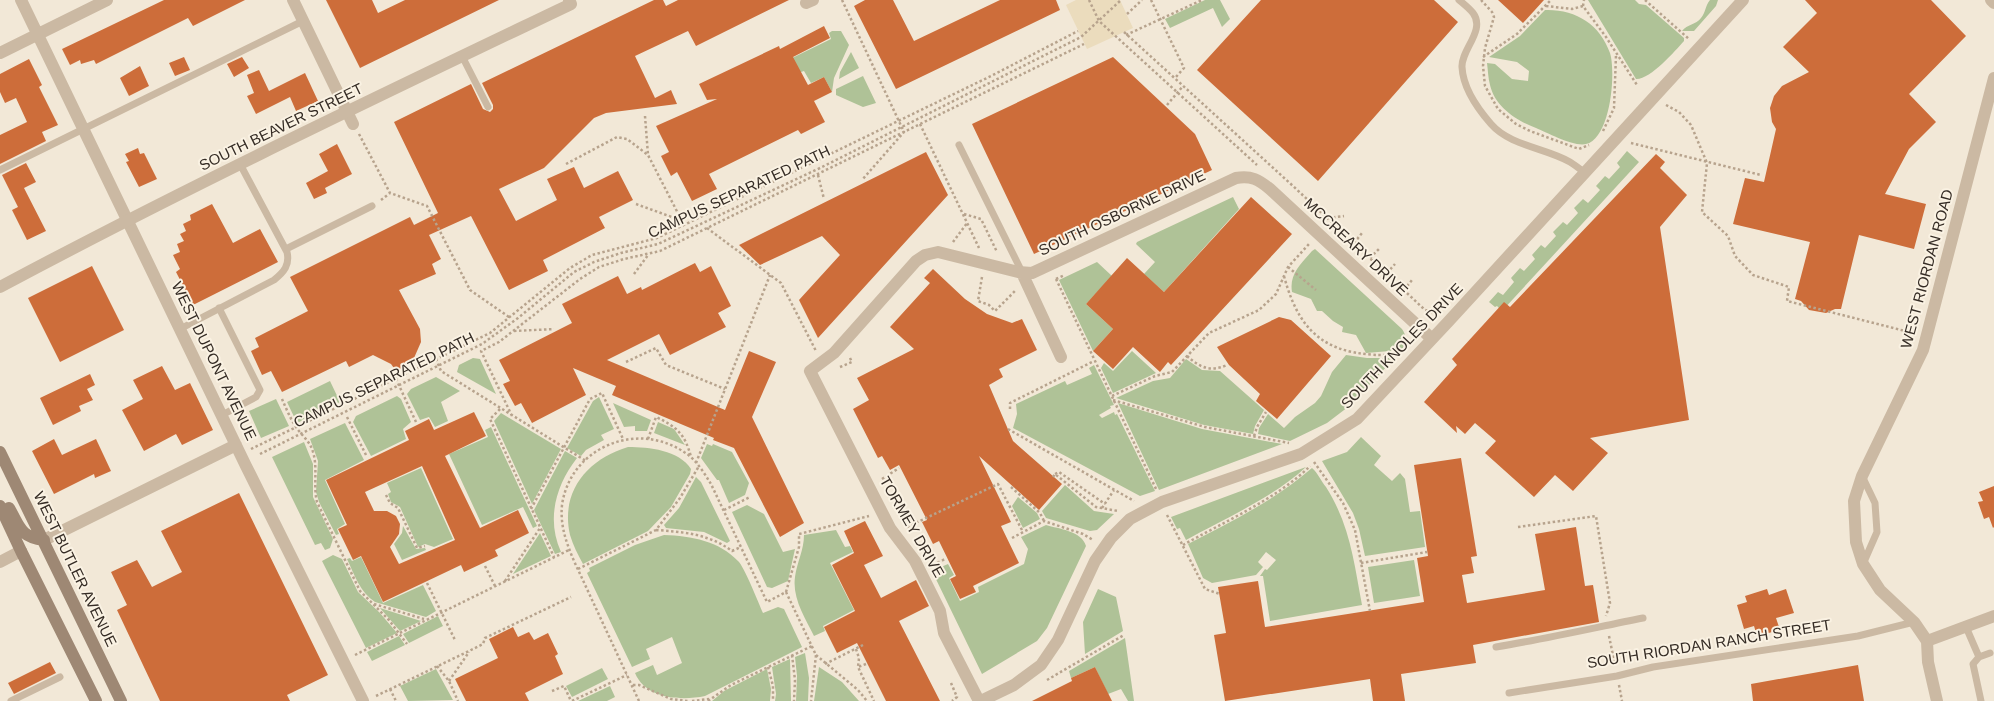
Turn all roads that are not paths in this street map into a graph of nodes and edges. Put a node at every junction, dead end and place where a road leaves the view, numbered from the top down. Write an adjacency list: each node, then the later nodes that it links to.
1 (21, 0): 10 (street, WEST DUPONT AVENUE)
2 (107, 0): 10 (street)
3 (293, 0): 9 (street)
4 (1459, 0): 21 (lane)
5 (1743, 0): 21 (street, SOUTH KNOLES DRIVE)
6 (1992, 0): 8 (street)
7 (572, 1): 12 (street, SOUTH BEAVER STREET)
8 (1994, 3)
9 (303, 21): 15 (street); 17 (lane)
10 (38, 34): 11 (street); 17 (street, WEST DUPONT AVENUE)
11 (0, 53)
12 (462, 56): 14 (lane); 15 (street, SOUTH BEAVER STREET)
13 (1994, 78): 36 (street, WEST RIORDAN ROAD)
14 (488, 107)
15 (346, 113): 16 (street); 19 (street, SOUTH BEAVER STREET)
16 (353, 124)
17 (83, 128): 20 (lane); 24 (street, WEST DUPONT AVENUE)
18 (959, 145): 26 (lane)
19 (240, 164): 24 (street, SOUTH BEAVER STREET); 25 (lane)
20 (0, 170)
21 (1585, 173): 30 (street, SOUTH KNOLES DRIVE)
22 (1260, 174): 26 (street, SOUTH OSBORNE DRIVE); 30 (street, MCCREARY DRIVE)
23 (372, 206): 25 (lane)
24 (128, 220): 27 (street, SOUTH BEAVER STREET); 29 (street, WEST DUPONT AVENUE)
25 (286, 249): 28 (lane)
26 (1022, 273): 31 (street); 32 (street, SOUTH OSBORNE DRIVE)
27 (0, 287)
28 (220, 308): 29 (lane); 33 (lane)
29 (180, 329): 33 (street, WEST DUPONT AVENUE)
30 (1432, 339): 57 (street, SOUTH KNOLES DRIVE)
31 (1061, 358)
32 (810, 371): 57 (street, TORMEY DRIVE)
33 (222, 415): 34 (street, WEST DUPONT AVENUE)
34 (238, 450): 39 (street); 56 (street, WEST DUPONT AVENUE)
35 (0, 452): 39 (main road, WEST BUTLER AVENUE)
36 (1862, 476): 42 (street, WEST RIORDAN ROAD); 42 (lane)
37 (0, 500): 39 (main road)
38 (0, 506): 40 (main road)
39 (44, 540): 55 (main road, WEST BUTLER AVENUE)
40 (21, 552): 41 (street); 54 (main road)
41 (0, 562)
42 (1863, 564): 45 (street, WEST RIORDAN ROAD)
43 (1994, 616): 46 (street)
44 (1642, 618): 48 (lane)
45 (1914, 622): 47 (street, WEST RIORDAN ROAD); 52 (lane, SOUTH RIORDAN RANCH STREET)
46 (1966, 627): 47 (street); 50 (lane)
47 (1927, 641): 58 (street)
48 (1496, 647)
49 (1990, 653): 50 (lane)
50 (1979, 658): 59 (lane)
51 (60, 677): 53 (lane)
52 (1508, 693)
53 (11, 701)
54 (96, 701)
55 (122, 701)
56 (363, 701)
57 (980, 701)
58 (1937, 701)
59 (1981, 701)

